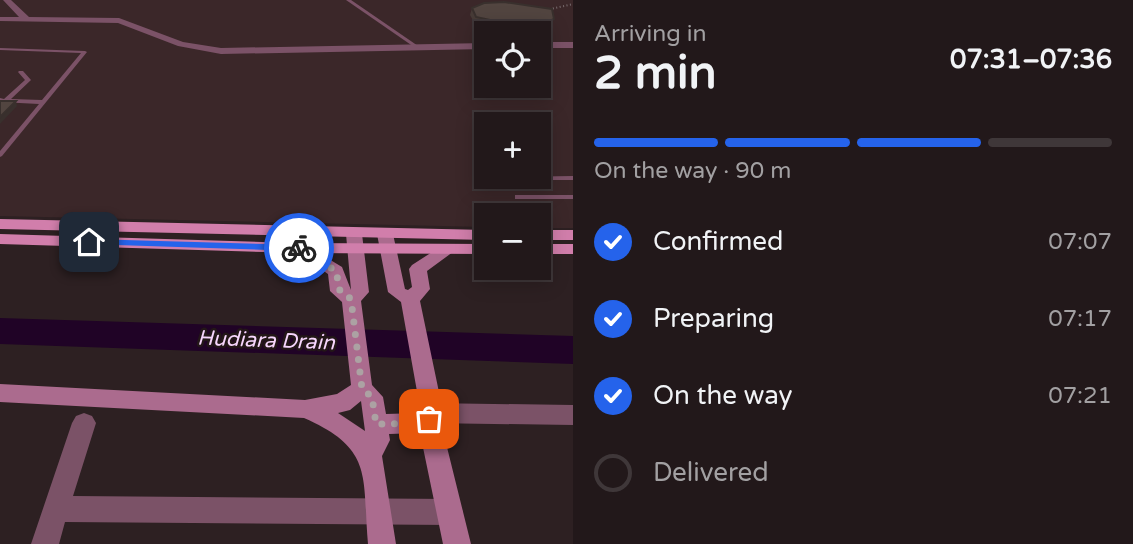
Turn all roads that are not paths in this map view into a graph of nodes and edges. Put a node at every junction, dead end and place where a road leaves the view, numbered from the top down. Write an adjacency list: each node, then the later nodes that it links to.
1 (7, 0): 4 (street)
2 (348, 0): 8 (lane)
3 (0, 19): 4 (street)
4 (26, 19): 8 (street)
5 (551, 45): 6 (street)
6 (573, 45)
7 (474, 46): 8 (street)
8 (419, 48)
9 (0, 49): 12 (lane)
10 (20, 72): 11 (lane)
11 (3, 100): 12 (lane)
12 (43, 102): 13 (lane)
13 (0, 155)
14 (551, 177): 15 (lane)
15 (573, 177)
16 (518, 197): 17 (lane)
17 (573, 197)
18 (0, 224): 23 (main road)
19 (551, 235): 20 (main road)
20 (573, 235)
21 (474, 236): 24 (main road)
22 (0, 239): 25 (main road)
23 (355, 241): 24 (main road); 25 (main road); 30 (main road)
24 (386, 241): 26 (main road); 31 (main road)
25 (298, 248): 30 (main road)
26 (449, 249): 27 (main road); 31 (main road)
27 (474, 249)
28 (551, 249): 29 (main road)
29 (573, 249)
30 (351, 299): 32 (main road)
31 (410, 299): 35 (main road)
32 (362, 387): 34 (main road); 38 (main road)
33 (0, 393): 34 (main road)
34 (305, 409): 39 (main road)
35 (429, 411): 36 (street); 38 (main road); 42 (main road)
36 (573, 415)
37 (84, 423): 40 (street)
38 (376, 424): 39 (main road)
39 (370, 455): 41 (main road)
40 (56, 509): 41 (street); 43 (street)
41 (377, 510): 42 (street); 44 (main road)
42 (450, 512): 45 (main road)
43 (45, 544)
44 (382, 544)
45 (457, 544)

